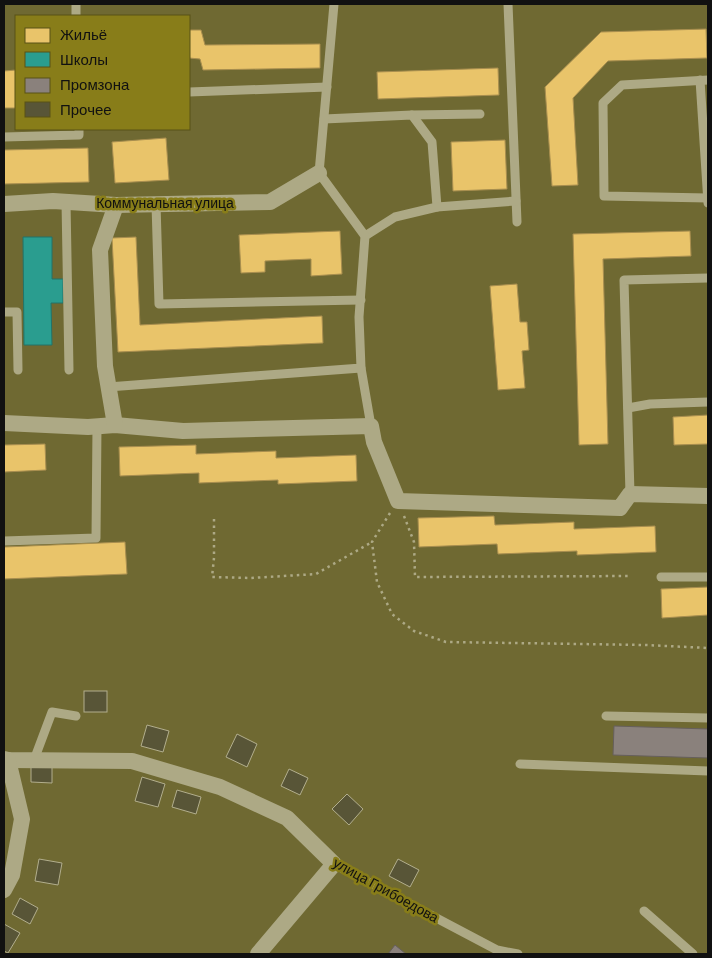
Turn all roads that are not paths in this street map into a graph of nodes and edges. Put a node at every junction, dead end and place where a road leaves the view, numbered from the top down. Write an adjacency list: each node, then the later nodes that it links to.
1 (334, 4): 4 (lane)
2 (508, 4): 13 (lane)
3 (704, 80): 12 (lane); 12 (lane)
4 (327, 86): 5 (lane); 8 (lane)
5 (190, 92)
6 (480, 114): 7 (lane)
7 (412, 115): 8 (lane); 19 (lane)
8 (324, 119): 11 (lane)
9 (79, 130): 10 (lane)
10 (4, 137)
11 (319, 173): 16 (street, Коммунальная улица); 21 (lane)
12 (708, 198): 17 (lane)
13 (516, 201): 19 (lane); 20 (lane)
14 (66, 202): 15 (street, Коммунальная улица); 18 (street, Коммунальная улица); 27 (lane)
15 (4, 204)
16 (156, 204): 18 (street, Коммунальная улица); 23 (lane)
17 (708, 204)
18 (116, 205): 28 (street)
19 (437, 207): 21 (lane)
20 (517, 222)
21 (365, 236): 23 (lane)
22 (708, 278): 30 (lane)
23 (360, 300): 25 (lane)
24 (4, 312): 26 (lane)
25 (361, 368): 28 (lane); 34 (lane)
26 (18, 370)
27 (69, 370)
28 (108, 387): 32 (street)
29 (708, 402): 30 (lane)
30 (628, 408): 35 (lane)
31 (4, 423): 33 (street)
32 (115, 425): 33 (street); 34 (street)
33 (97, 426): 37 (lane)
34 (371, 426): 35 (street)
35 (630, 494): 36 (street)
36 (708, 496)
37 (4, 540)
38 (661, 577): 39 (lane)
39 (708, 577)
40 (76, 716): 44 (lane)
41 (606, 716): 42 (lane)
42 (708, 718)
43 (6, 759): 44 (street, улица Грибоедова); 48 (street)
44 (34, 760): 47 (street, улица Грибоедова)
45 (520, 764): 46 (lane)
46 (708, 771)
47 (334, 864): 50 (street); 51 (lane, улица Грибоедова)
48 (4, 890)
49 (644, 911): 52 (lane)
50 (258, 954)
51 (518, 954)
52 (694, 954)

